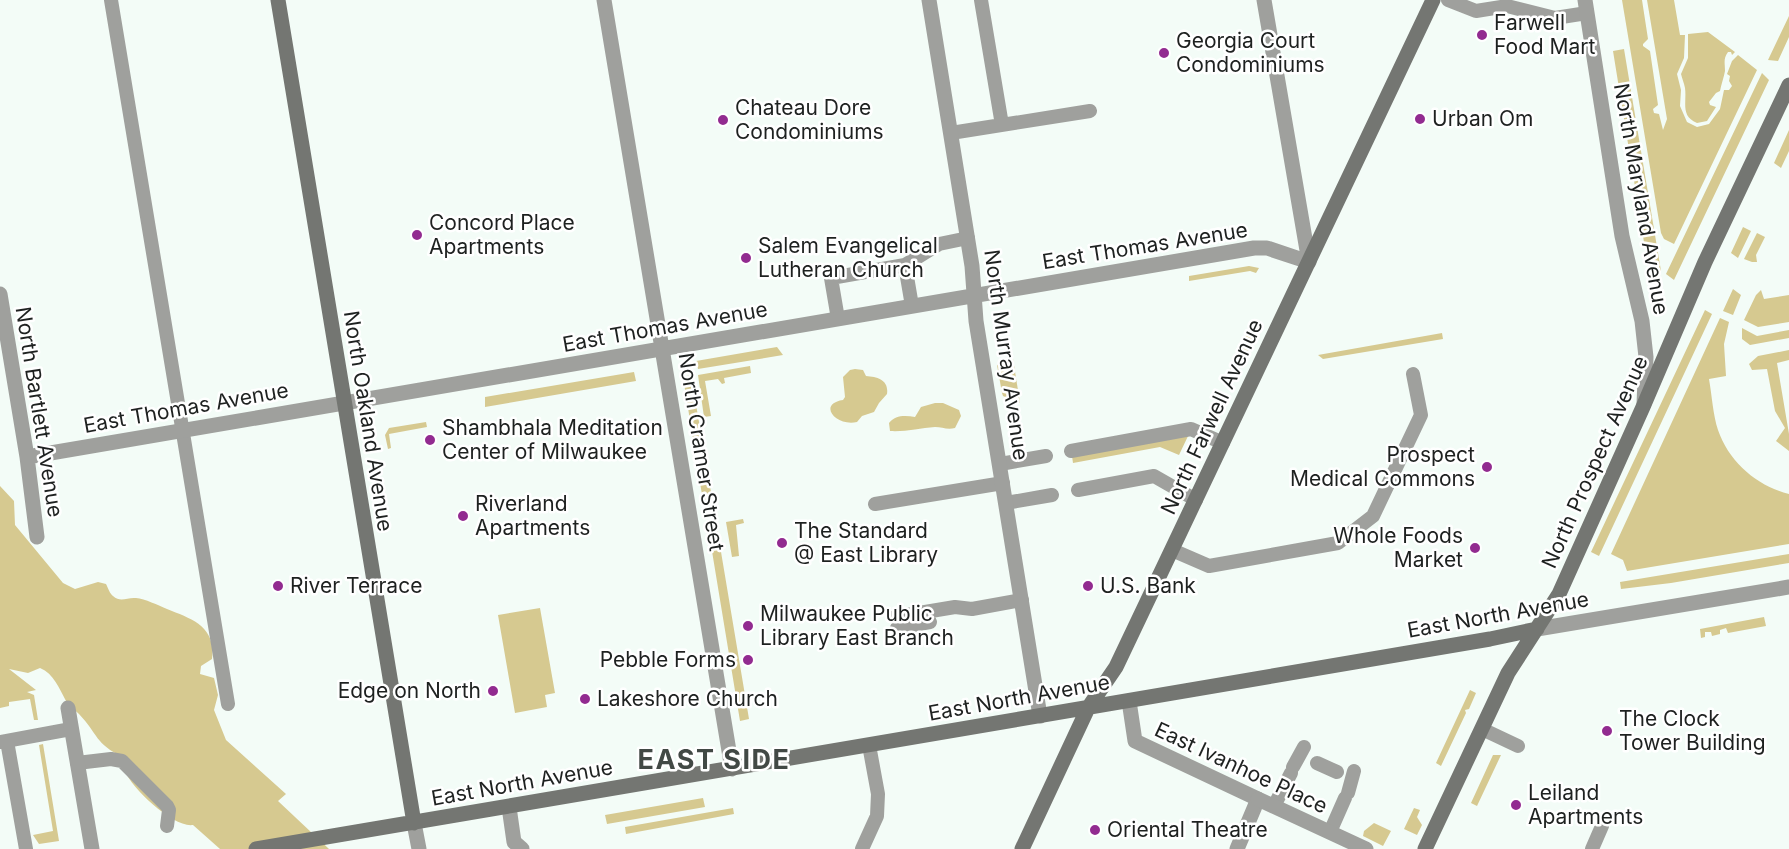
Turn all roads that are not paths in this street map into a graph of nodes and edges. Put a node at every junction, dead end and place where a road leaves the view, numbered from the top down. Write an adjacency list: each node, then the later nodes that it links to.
1 (111, 0): 25 (lane)
2 (278, 0): 23 (main road, North Oakland Avenue)
3 (604, 0): 21 (street, North Cramer Street)
4 (928, 0): 13 (street, North Murray Avenue)
5 (981, 0): 12 (lane)
6 (1264, 0): 15 (street)
7 (1433, 0): 15 (main road, North Farwell Avenue)
8 (1448, 0): 9 (lane)
9 (1586, 7): 24 (street, North Maryland Avenue)
10 (1789, 85): 24 (main road, North Prospect Avenue)
11 (1090, 111): 12 (lane)
12 (1002, 125): 13 (lane)
13 (951, 133): 14 (street, North Murray Avenue)
14 (968, 238): 16 (lane); 18 (street, North Murray Avenue)
15 (1309, 262): 18 (street, East Thomas Avenue); 26 (main road, North Farwell Avenue)
16 (905, 265): 19 (lane); 20 (lane)
17 (0, 294): 29 (street, North Bartlett Avenue)
18 (974, 296): 19 (street, East Thomas Avenue); 30 (street, North Murray Avenue)
19 (912, 306): 20 (street, East Thomas Avenue)
20 (838, 319): 21 (street, East Thomas Avenue)
21 (662, 349): 23 (street, East Thomas Avenue); 58 (street, North Cramer Street)
22 (1413, 374): 38 (lane)
23 (344, 403): 25 (street, East Thomas Avenue); 64 (main road, North Oakland Avenue)
24 (1643, 407): 44 (main road, North Prospect Avenue)
25 (182, 431): 29 (street, East Thomas Avenue); 46 (lane)
26 (1223, 443): 27 (lane); 34 (main road, North Farwell Avenue)
27 (1071, 451)
28 (1046, 456): 30 (lane)
29 (27, 457): 37 (street, North Bartlett Avenue)
30 (1000, 464): 31 (street, North Murray Avenue)
31 (1003, 483): 35 (street, North Murray Avenue); 36 (lane)
32 (1078, 490): 34 (lane)
33 (1052, 495): 35 (lane)
34 (1196, 500): 38 (main road, North Farwell Avenue)
35 (1006, 503): 40 (street, North Murray Avenue)
36 (875, 504)
37 (37, 537)
38 (1172, 550): 48 (main road, North Farwell Avenue)
39 (1789, 587): 44 (street, East North Avenue)
40 (1022, 600): 41 (lane); 49 (street, North Murray Avenue)
41 (972, 609): 42 (lane); 43 (lane)
42 (957, 617)
43 (930, 622)
44 (1537, 629): 45 (main road, East North Avenue); 51 (main road, North Prospect Avenue)
45 (1129, 701): 48 (main road, East North Avenue); 61 (street, East Ivanhoe Place)
46 (228, 704)
47 (68, 708): 50 (street)
48 (1088, 708): 49 (main road, East North Avenue); 74 (main road, North Farwell Avenue)
49 (1040, 716): 53 (main road, East North Avenue)
50 (71, 729): 52 (lane); 56 (street)
51 (1482, 729): 54 (lane); 77 (main road, North Prospect Avenue)
52 (4, 741): 68 (lane)
53 (869, 746): 58 (main road, East North Avenue); 73 (lane)
54 (1518, 746)
55 (1304, 747): 57 (lane)
56 (77, 763): 65 (lane); 69 (street)
57 (1293, 766): 60 (lane); 62 (lane)
58 (732, 769): 63 (main road, East North Avenue)
59 (1354, 771): 60 (lane)
60 (1348, 793): 67 (lane)
61 (1258, 799): 62 (street, East Ivanhoe Place); 75 (street)
62 (1275, 806): 67 (street, East Ivanhoe Place)
63 (509, 807): 64 (main road, East North Avenue); 72 (street)
64 (414, 823): 70 (main road, East North Avenue); 71 (street, North Oakland Avenue)
65 (167, 826)
66 (1602, 826): 78 (lane)
67 (1330, 832): 76 (street, East Ivanhoe Place)
68 (26, 849)
69 (92, 849)
70 (256, 849)
71 (418, 849)
72 (522, 849)
73 (862, 849)
74 (1023, 849)
75 (1237, 849)
76 (1366, 849)
77 (1425, 849)
78 (1592, 849)

